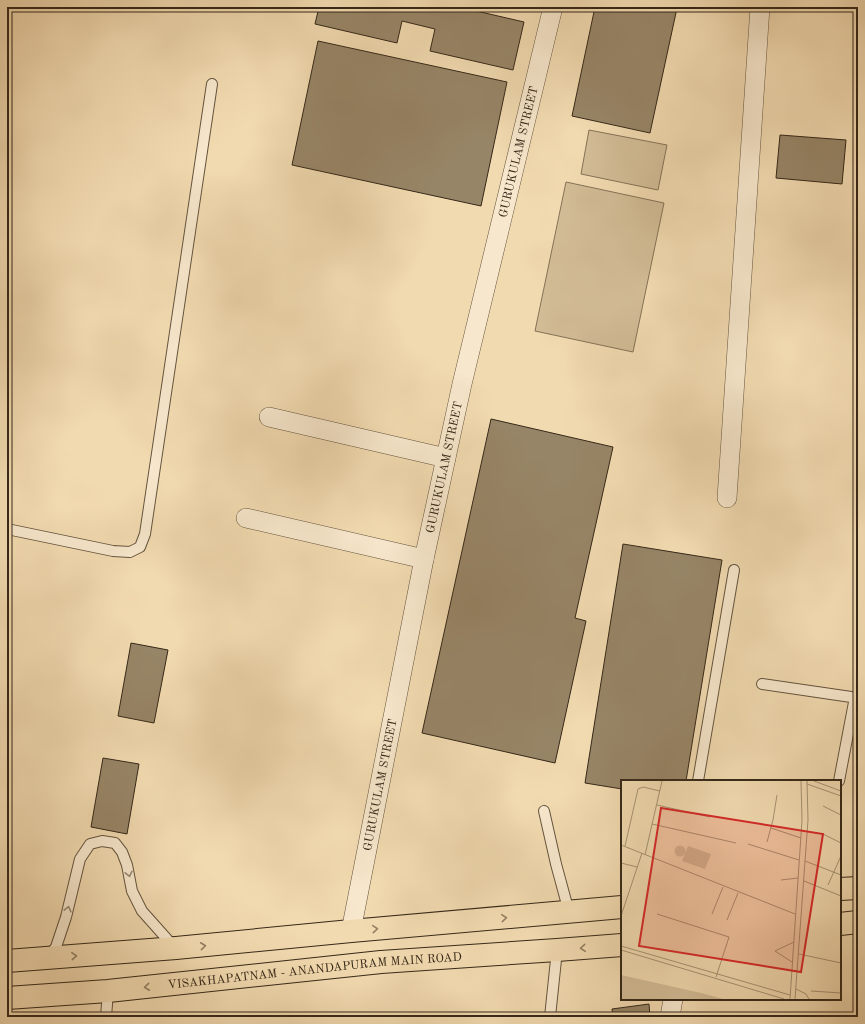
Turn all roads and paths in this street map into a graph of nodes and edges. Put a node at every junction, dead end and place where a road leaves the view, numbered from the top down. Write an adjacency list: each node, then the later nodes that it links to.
1 (553, 7): 5 (street, GURUKULAM STREET)
2 (760, 7): 6 (street)
3 (212, 84): 8 (lane)
4 (269, 417): 5 (street)
5 (446, 458): 9 (street, GURUKULAM STREET)
6 (727, 498)
7 (246, 518): 9 (street)
8 (7, 529)
9 (424, 559): 22 (street, GURUKULAM STREET)
10 (734, 570): 13 (lane)
11 (762, 684): 12 (lane)
12 (857, 697): 14 (lane)
13 (698, 780)
14 (839, 780)
15 (544, 811): 19 (lane)
16 (858, 888): 17 (main road)
17 (841, 889)
18 (621, 908): 19 (main road)
19 (569, 912): 22 (main road, one-way to 19)
20 (858, 922): 21 (main road)
21 (841, 924)
22 (351, 931): 24 (main road, one-way to 22)
23 (621, 945): 25 (main road, VISAKHAPATNAM - ANANDAPURAM MAIN ROAD, one-way to 25)
24 (176, 948): 26 (main road, one-way to 24); 26 (lane, one-way to 24)
25 (558, 950): 28 (main road, VISAKHAPATNAM - ANANDAPURAM MAIN ROAD, one-way to 28); 32 (lane)
26 (48, 958): 27 (main road)
27 (7, 961)
28 (108, 991): 29 (main road, VISAKHAPATNAM - ANANDAPURAM MAIN ROAD); 31 (lane)
29 (7, 998)
30 (673, 1000): 33 (street)
31 (106, 1017)
32 (550, 1017)
33 (670, 1017)

